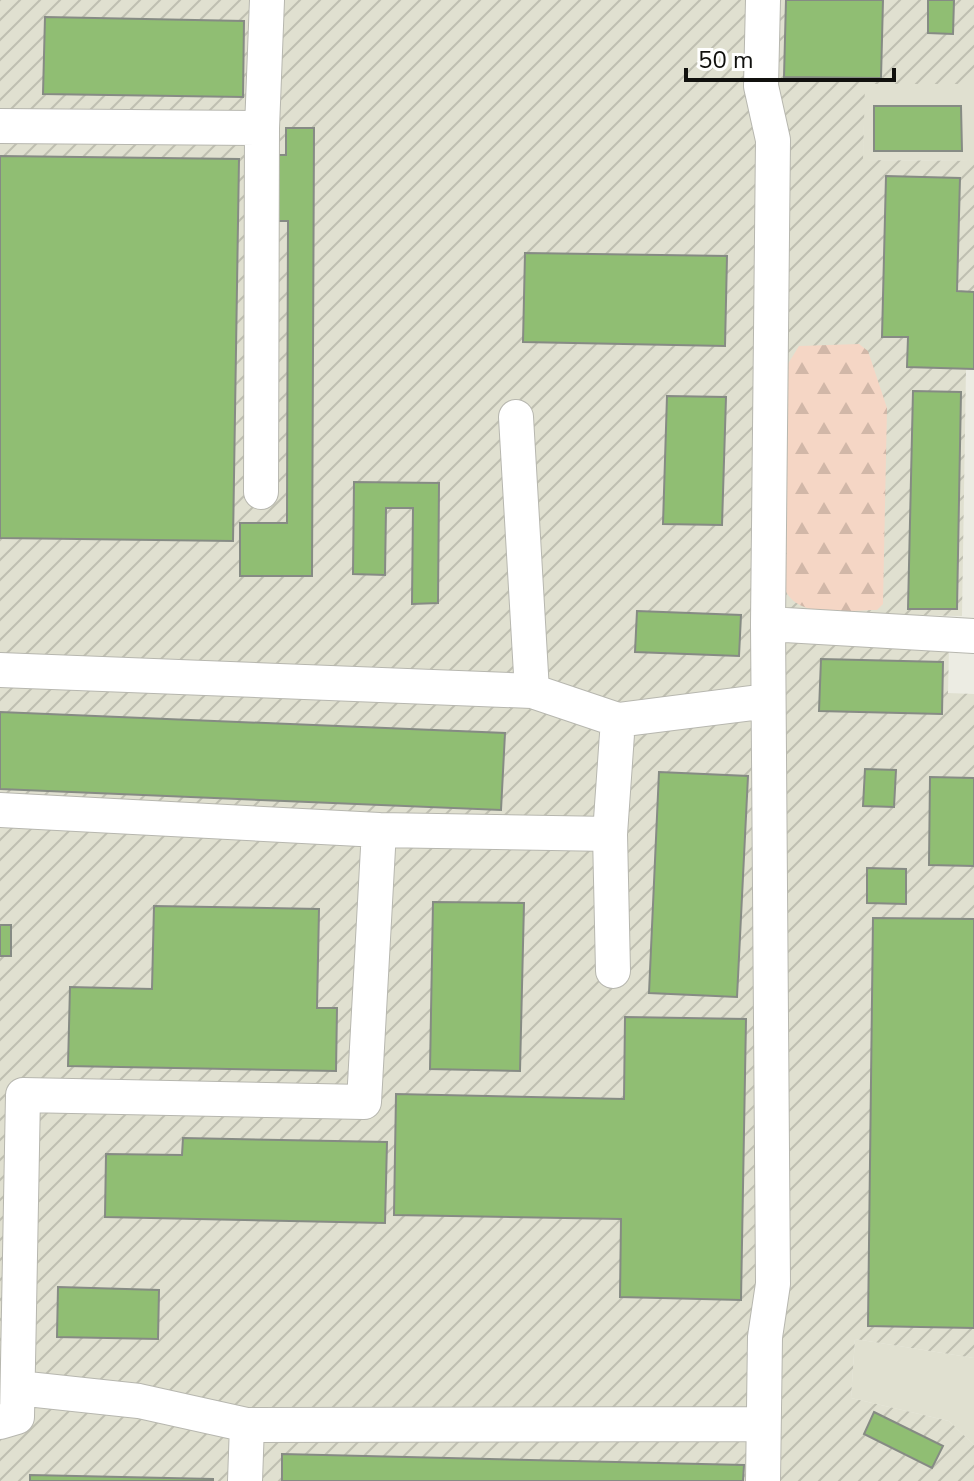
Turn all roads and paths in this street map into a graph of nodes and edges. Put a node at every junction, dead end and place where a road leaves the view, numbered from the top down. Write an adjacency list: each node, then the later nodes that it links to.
1 (267, 0): 4 (street)
2 (763, 0): 7 (street)
3 (0, 126): 4 (street)
4 (262, 128): 6 (street)
5 (516, 417): 10 (street)
6 (261, 492)
7 (768, 624): 8 (street); 11 (street)
8 (974, 636)
9 (0, 670): 10 (street)
10 (532, 691): 12 (street)
11 (768, 701): 12 (street); 21 (street)
12 (618, 720): 15 (street)
13 (0, 810): 14 (street)
14 (379, 830): 15 (street); 17 (street)
15 (610, 834): 16 (street)
16 (613, 971)
17 (11, 1095): 18 (street)
18 (10, 1284): 19 (street)
19 (18, 1388): 20 (street); 22 (street)
20 (0, 1422)
21 (762, 1424): 22 (street); 24 (street)
22 (247, 1425): 23 (street)
23 (245, 1481)
24 (763, 1481)

